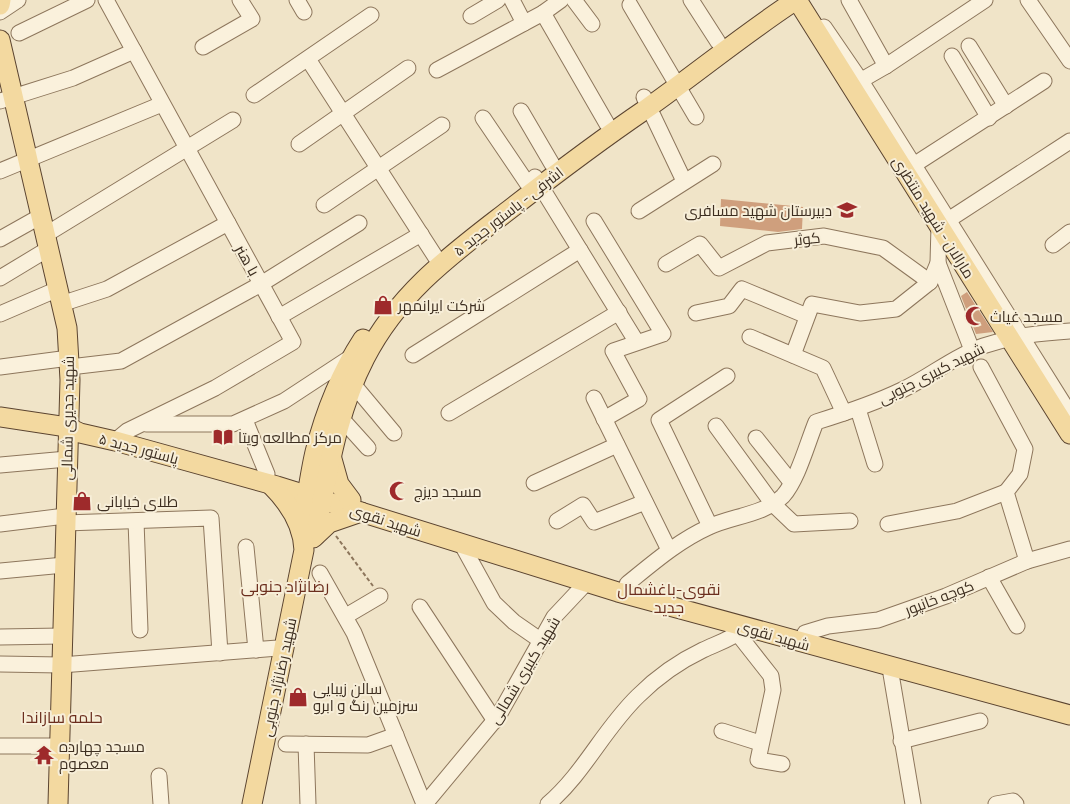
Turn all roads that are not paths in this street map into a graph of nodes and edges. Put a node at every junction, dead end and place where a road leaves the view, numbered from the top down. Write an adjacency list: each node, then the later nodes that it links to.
1 (1, 0): 17 (main road)
2 (18, 0): 20 (street)
3 (87, 0): 26 (street)
4 (106, 0): 31 (street, با هنر)
5 (240, 0): 30 (street)
6 (498, 0): 23 (street)
7 (512, 0): 24 (street)
8 (561, 0): 21 (street)
9 (574, 0): 25 (street)
10 (692, 0): 28 (street)
11 (780, 0): 28 (main road, اشرفی - پاستور جدید ۵)
12 (796, 0): 38 (main road, اشرفی - پاستور جدید ۵); 40 (main road, مارالان - شهید منتظری)
13 (806, 0): 40 (street, مارالان - شهید منتظری)
14 (849, 0): 35 (street)
15 (986, 0): 19 (street)
16 (1030, 1): 34 (street)
17 (0, 5)
18 (630, 5): 38 (street)
19 (967, 5): 35 (street)
20 (0, 12)
21 (543, 13): 24 (street); 52 (street)
22 (371, 15): 33 (street)
23 (471, 16)
24 (524, 23): 37 (street)
25 (592, 24)
26 (19, 33)
27 (0, 40): 42 (main road, شهید جدیری شمالی)
28 (718, 42): 38 (main road, اشرفی - پاستور جدید ۵)
29 (969, 46): 45 (street)
30 (203, 47)
31 (134, 51): 42 (street); 44 (street, با هنر)
32 (952, 56): 50 (street)
33 (308, 59): 41 (street); 47 (street)
34 (1070, 61)
35 (886, 66): 40 (street)
36 (408, 68): 47 (street)
37 (437, 70)
38 (675, 79): 43 (main road, اشرفی - پاستور جدید ۵); 48 (street)
39 (1044, 81): 45 (street)
40 (856, 83): 60 (main road, مارالان - شهید منتظری)
41 (254, 95)
42 (6, 98): 57 (main road, شهید جدیری شمالی)
43 (646, 102): 52 (main road, اشرفی - پاستور جدید ۵); 63 (street); 64 (main road, اشرفی - پاستور جدید ۵)
44 (162, 104): 56 (street, با هنر); 57 (street)
45 (1006, 106): 50 (street)
46 (521, 111): 58 (street)
47 (343, 114): 55 (street); 61 (street)
48 (696, 117)
49 (483, 118): 64 (street)
50 (988, 118): 60 (street)
51 (234, 120): 56 (street)
52 (607, 124): 58 (main road, اشرفی - پاستور جدید ۵)
53 (442, 126): 61 (street)
54 (1070, 141): 71 (street)
55 (299, 144)
56 (187, 150): 69 (street, با هنر); 75 (street)
57 (27, 160): 62 (street); 67 (main road, شهید جدیری شمالی)
58 (552, 164): 64 (main road, اشرفی - پاستور جدید ۵)
59 (713, 164): 63 (street)
60 (909, 168): 71 (main road, مارالان - شهید منتظری)
61 (380, 170): 65 (street); 73 (street)
62 (0, 171)
63 (684, 181): 66 (street)
64 (534, 182): 77 (street); 78 (main road, اشرفی - پاستور جدید ۵)
65 (324, 206)
66 (639, 211)
67 (41, 216): 74 (street); 75 (main road, شهید جدیری شمالی)
68 (594, 221): 93 (street)
69 (228, 223): 83 (street, با هنر); 84 (street)
70 (359, 223): 83 (street)
71 (944, 223): 79 (street); 92 (main road, مارالان - شهید منتظری)
72 (1070, 232): 76 (street)
73 (421, 234): 78 (street); 89 (street)
74 (0, 239)
75 (47, 242): 81 (street); 84 (main road, شهید جدیری شمالی)
76 (1053, 245)
77 (580, 250): 85 (street); 95 (street)
78 (437, 259): 97 (main road, اشرفی - پاستور جدید ۵); 102 (main road, اشرفی - پاستور جدید ۵)
79 (938, 263): 82 (street); 94 (street)
80 (666, 264): 82 (street, کوثر)
81 (0, 278)
82 (930, 282): 88 (street)
83 (261, 284): 89 (street, با هنر); 98 (street)
84 (60, 296): 87 (street); 98 (main road, شهید جدیری شمالی)
85 (619, 312): 93 (street); 105 (street)
86 (696, 313): 88 (street)
87 (0, 314)
88 (807, 316): 96 (street)
89 (279, 317): 113 (street, با هنر)
90 (1070, 331): 92 (street, شهید کبیری جنوبی)
91 (750, 337): 96 (street)
92 (1015, 337): 94 (street, شهید کبیری جنوبی); 106 (street, مارالان - شهید منتظری); 115 (main road, مارالان - شهید منتظری)
93 (636, 341): 109 (street)
94 (972, 350): 104 (street, شهید کبیری جنوبی)
95 (413, 355)
96 (793, 355): 104 (street)
97 (352, 356): 110 (street); 127 (main road, اشرفی - پاستور جدید ۵)
98 (69, 362): 99 (street); 112 (main road, شهید جدیری شمالی)
99 (0, 367)
100 (981, 367): 126 (street)
101 (727, 376): 137 (street)
102 (353, 384): 108 (main road, اشرفی - پاستور جدید ۵); 114 (street)
103 (594, 398): 109 (street)
104 (851, 411): 121 (street); 124 (street, شهید کبیری جنوبی)
105 (449, 413)
106 (1070, 414)
107 (0, 416): 112 (main road, پاستور جدید ۵)
108 (340, 417): 118 (street); 119 (main road, اشرفی - پاستور جدید ۵)
109 (604, 419): 117 (street)
110 (245, 420): 113 (street); 123 (street)
111 (716, 426): 129 (street)
112 (68, 427): 113 (main road, پاستور جدید ۵); 120 (main road, شهید جدیری شمالی)
113 (128, 432): 123 (main road, پاستور جدید ۵)
114 (394, 433)
115 (1070, 434)
116 (756, 438): 124 (street)
117 (617, 445): 125 (street); 128 (street)
118 (368, 448)
119 (331, 452): 127 (main road, اشرفی - پاستور جدید ۵); 130 (main road)
120 (67, 459): 122 (street); 131 (main road, شهید جدیری شمالی)
121 (874, 464)
122 (0, 465)
123 (268, 479): 127 (main road, پاستور جدید ۵); 138 (main road)
124 (792, 482): 129 (street, شهید کبیری جنوبی)
125 (534, 484)
126 (1006, 492): 136 (street); 143 (street)
127 (316, 493): 130 (main road, شهید نقوی); 138 (main road, شهید رضانژاد جنوبی)
128 (645, 502): 133 (street); 142 (street)
129 (772, 503): 134 (street); 137 (street, شهید کبیری جنوبی)
130 (356, 506): 138 (main road); 139 (main road, شهید نقوی); 149 (main road, شهید نقوی)
131 (65, 520): 132 (street); 135 (street); 144 (main road, شهید جدیری شمالی)
132 (136, 521): 154 (street); 162 (street)
133 (557, 521)
134 (850, 521)
135 (0, 524)
136 (888, 524)
137 (710, 526): 142 (street, شهید کبیری جنوبی)
138 (313, 537): 182 (main road, شهید رضانژاد جنوبی)
139 (462, 545): 148 (main road, شهید نقوی); 159 (street)
140 (246, 547): 161 (street)
141 (1070, 549): 143 (street, کوچه خانپور)
142 (669, 550): 149 (street, شهید کبیری جنوبی)
143 (1027, 561): 147 (street, کوچه خانپور)
144 (64, 565): 145 (street); 157 (main road, شهید جدیری شمالی)
145 (0, 571)
146 (320, 573): 152 (street)
147 (989, 577): 153 (street); 156 (street, کوچه خانپور)
148 (586, 583): 155 (main road, شهید نقوی); 159 (street, شهید کبیری شمالی)
149 (627, 584): 156 (main road, شهید نقوی)
150 (380, 596): 152 (street)
151 (420, 607): 168 (street)
152 (346, 616): 171 (street)
153 (1017, 626)
154 (140, 630)
155 (742, 631): 165 (main road, شهید نقوی); 173 (street); 185 (street)
156 (805, 634): 166 (main road, شهید نقوی)
157 (62, 636): 158 (street); 164 (main road, شهید جدیری شمالی)
158 (0, 637)
159 (540, 640): 168 (street, شهید کبیری شمالی)
160 (278, 648): 161 (street)
161 (256, 650): 162 (street)
162 (220, 653): 164 (street)
163 (0, 664): 164 (street)
164 (62, 665): 177 (main road, شهید جدیری شمالی)
165 (890, 668): 167 (main road, شهید نقوی); 172 (street)
166 (1070, 705)
167 (1070, 716)
168 (495, 721): 184 (street, شهید کبیری شمالی)
169 (980, 721): 172 (street)
170 (722, 731): 173 (street)
171 (396, 736): 175 (street); 184 (street)
172 (901, 741): 186 (street)
173 (760, 742): 178 (street)
174 (286, 744): 175 (street)
175 (306, 744): 183 (street)
176 (0, 746): 177 (street)
177 (60, 746): 180 (main road, شهید جدیری شمالی)
178 (782, 764)
179 (159, 776): 181 (street)
180 (58, 804)
181 (161, 804)
182 (252, 804)
183 (308, 804)
184 (424, 804)
185 (548, 804)
186 (913, 804)
187 (996, 804): 188 (street)
188 (1016, 804)

